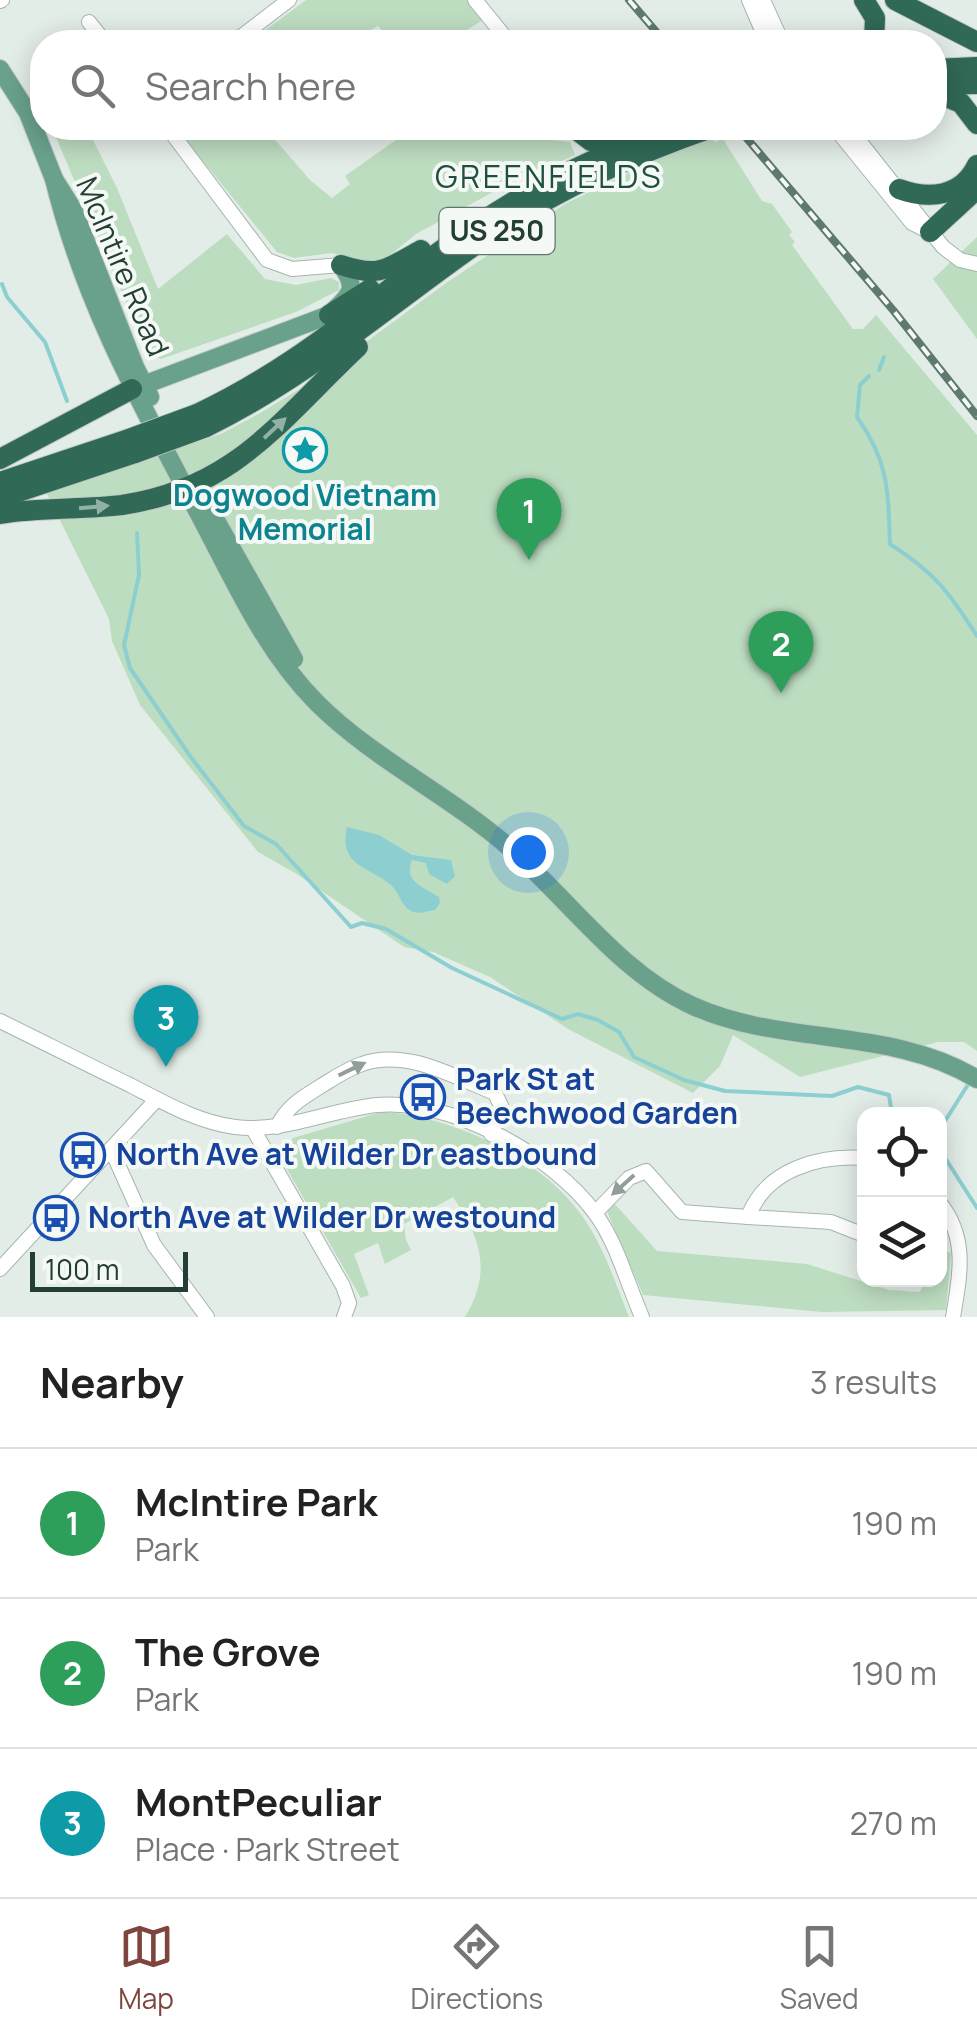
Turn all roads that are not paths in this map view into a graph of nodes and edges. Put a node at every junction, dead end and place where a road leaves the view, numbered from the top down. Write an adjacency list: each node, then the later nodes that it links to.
1 (289, 0): 9 (street)
2 (474, 0): 10 (street)
3 (750, 0): 11 (street)
4 (763, 0): 12 (street)
5 (864, 0): 13 (highway)
6 (895, 0): 14 (highway)
7 (90, 22): 8 (street)
8 (96, 30)
9 (250, 30)
10 (498, 30)
11 (763, 30)
12 (777, 30)
13 (874, 30)
14 (977, 42)
15 (977, 68): 17 (highway)
16 (0, 69): 21 (main road, McIntire Road)
17 (947, 69)
18 (977, 84): 19 (highway)
19 (947, 87)
20 (947, 95): 22 (highway)
21 (30, 118)
22 (977, 124)
23 (39, 140): 39 (main road, McIntire Road)
24 (177, 140): 35 (street)
25 (643, 140): 32 (highway, US 250)
26 (680, 140): 37 (highway, US 250)
27 (845, 140): 33 (street)
28 (859, 140): 31 (street)
29 (977, 165): 30 (highway)
30 (970, 187): 31 (highway); 33 (highway)
31 (899, 188): 33 (street)
32 (523, 195): 34 (highway); 37 (highway, US 250)
33 (927, 226): 36 (street)
34 (420, 250): 35 (highway); 38 (highway)
35 (340, 264): 38 (main road)
36 (977, 264)
37 (389, 300): 40 (highway, US 250); 40 (highway, US 250); 44 (highway, one-way to 37)
38 (329, 315): 39 (main road)
39 (138, 387): 42 (highway); 44 (main road, McIntire Road)
40 (202, 420): 41 (highway, US 250, bridge)
41 (132, 446): 43 (highway, US 250); 45 (highway, US 250)
42 (0, 460)
43 (0, 482)
44 (191, 488): 46 (highway, one-way to 44); 48 (main road, McIntire Road)
45 (0, 498)
46 (0, 514)
47 (0, 1021): 49 (street)
48 (977, 1079)
49 (157, 1099): 51 (street); 53 (street)
50 (277, 1127): 51 (street); 52 (street); 52 (street, one-way to 52)
51 (253, 1128): 61 (street)
52 (491, 1134): 55 (street)
53 (111, 1150): 59 (street); 60 (street)
54 (857, 1158): 57 (street)
55 (595, 1213): 57 (street, one-way to 55); 62 (street)
56 (947, 1214): 64 (street)
57 (748, 1217): 58 (street)
58 (857, 1232)
59 (0, 1269)
60 (207, 1317)
61 (344, 1317)
62 (642, 1317): 63 (street)
63 (652, 1317)
64 (953, 1317)

